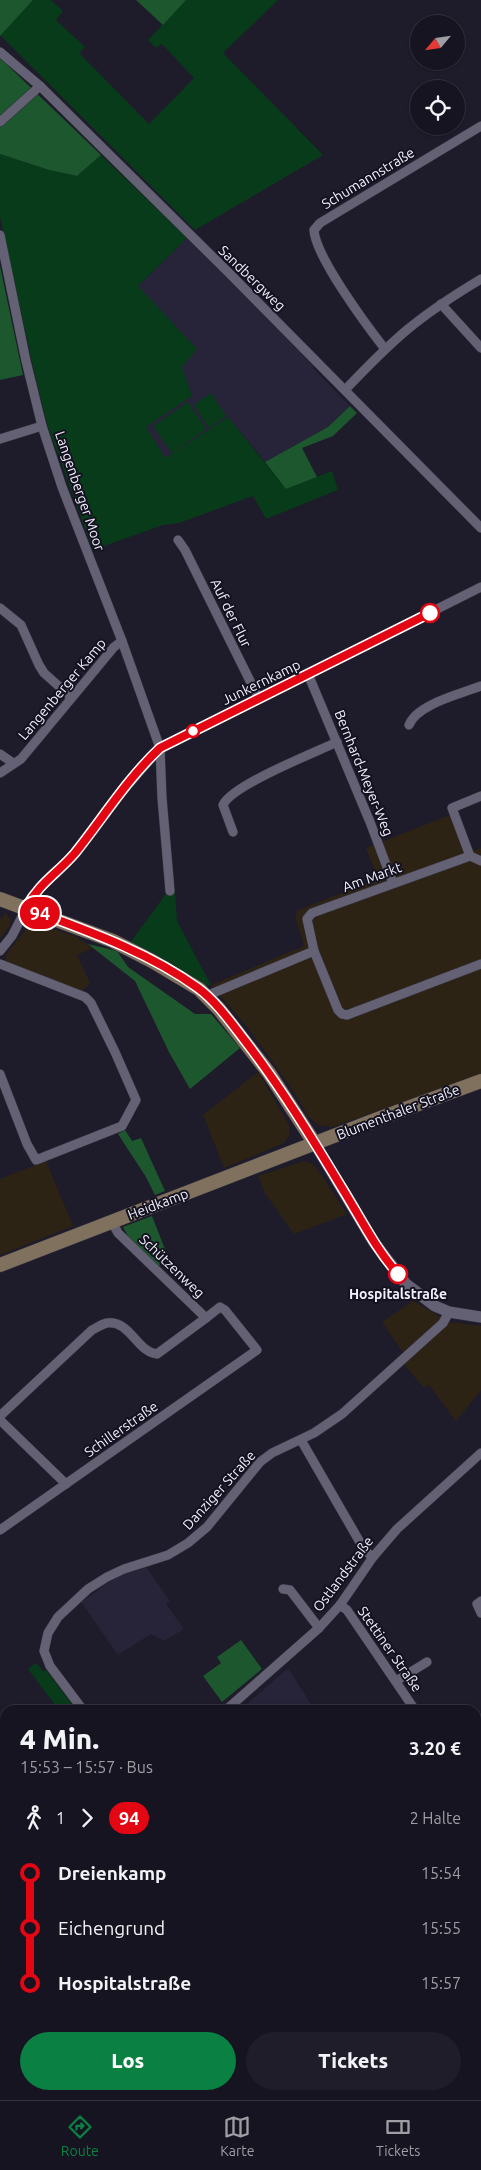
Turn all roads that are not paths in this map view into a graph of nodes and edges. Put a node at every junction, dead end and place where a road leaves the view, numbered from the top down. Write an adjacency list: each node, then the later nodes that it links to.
1 (0, 52): 2 (street, Sandbergweg)
2 (40, 86): 3 (street); 10 (street, Sandbergweg)
3 (0, 122)
4 (481, 126): 9 (street, Schumannstraße)
5 (0, 235): 11 (street, Langenberger Moor)
6 (481, 279): 7 (street)
7 (441, 304): 8 (street); 9 (street)
8 (481, 348)
9 (385, 349): 10 (street)
10 (344, 390): 13 (street, Sandbergweg)
11 (42, 426): 12 (street); 17 (street, Langenberger Moor)
12 (0, 439)
13 (481, 528)
14 (178, 540): 22 (street, Auf der Flur)
15 (481, 587): 18 (street, Junkernkamp)
16 (0, 608): 21 (street)
17 (122, 642): 21 (street, Langenberger Kamp); 25 (street, Langenberger Moor)
18 (308, 674): 22 (street, Junkernkamp); 24 (street, Bernhard-Meyer-Weg)
19 (479, 687): 20 (street); 23 (street)
20 (481, 696)
21 (71, 697): 27 (street, Langenberger Kamp)
22 (259, 699): 25 (street, Junkernkamp)
23 (409, 725)
24 (336, 742): 30 (street); 33 (street, Bernhard-Meyer-Weg)
25 (160, 748): 34 (street, Langenberger Moor); 36 (street, Junkernkamp)
26 (0, 754): 27 (street)
27 (12, 763): 28 (street, Langenberger Kamp)
28 (0, 773)
29 (481, 796): 31 (street)
30 (233, 832)
31 (470, 856): 32 (street); 33 (street, Am Markt)
32 (481, 861)
33 (393, 884): 38 (street, Am Markt)
34 (170, 892)
35 (0, 899): 36 (main road)
36 (26, 908): 37 (street, Junkernkamp); 41 (main road)
37 (0, 951)
38 (314, 951): 40 (street, Am Markt); 41 (street)
39 (0, 964): 42 (street)
40 (481, 964)
41 (206, 996): 44 (main road)
42 (0, 1074)
43 (481, 1081): 44 (main road, Blumenthaler Straße)
44 (315, 1144): 45 (main road, Heidkamp); 47 (street)
45 (112, 1222): 46 (main road, Heidkamp); 49 (street, Schützenweg)
46 (0, 1265)
47 (449, 1312): 48 (street); 53 (street, Danziger Straße)
48 (481, 1317)
49 (206, 1318): 50 (street, Schützenweg); 51 (street)
50 (257, 1350): 55 (street, Schillerstraße)
51 (0, 1416)
52 (0, 1420): 55 (street)
53 (301, 1440): 57 (street); 65 (street, Danziger Straße)
54 (481, 1453): 57 (street, Ostlandstraße)
55 (66, 1484): 56 (street, Schillerstraße)
56 (0, 1530)
57 (373, 1557): 60 (street, Ostlandstraße)
58 (283, 1589): 62 (street)
59 (481, 1601): 61 (street)
60 (340, 1605): 62 (street, Ostlandstraße); 64 (street, Stettiner Straße)
61 (481, 1613)
62 (319, 1628): 66 (street, Ostlandstraße)
63 (427, 1662): 64 (street)
64 (396, 1681): 67 (street, Stettiner Straße)
65 (79, 1705)
66 (232, 1705)
67 (412, 1705)
68 (111, 2100): 69 (street)
69 (120, 2100)

